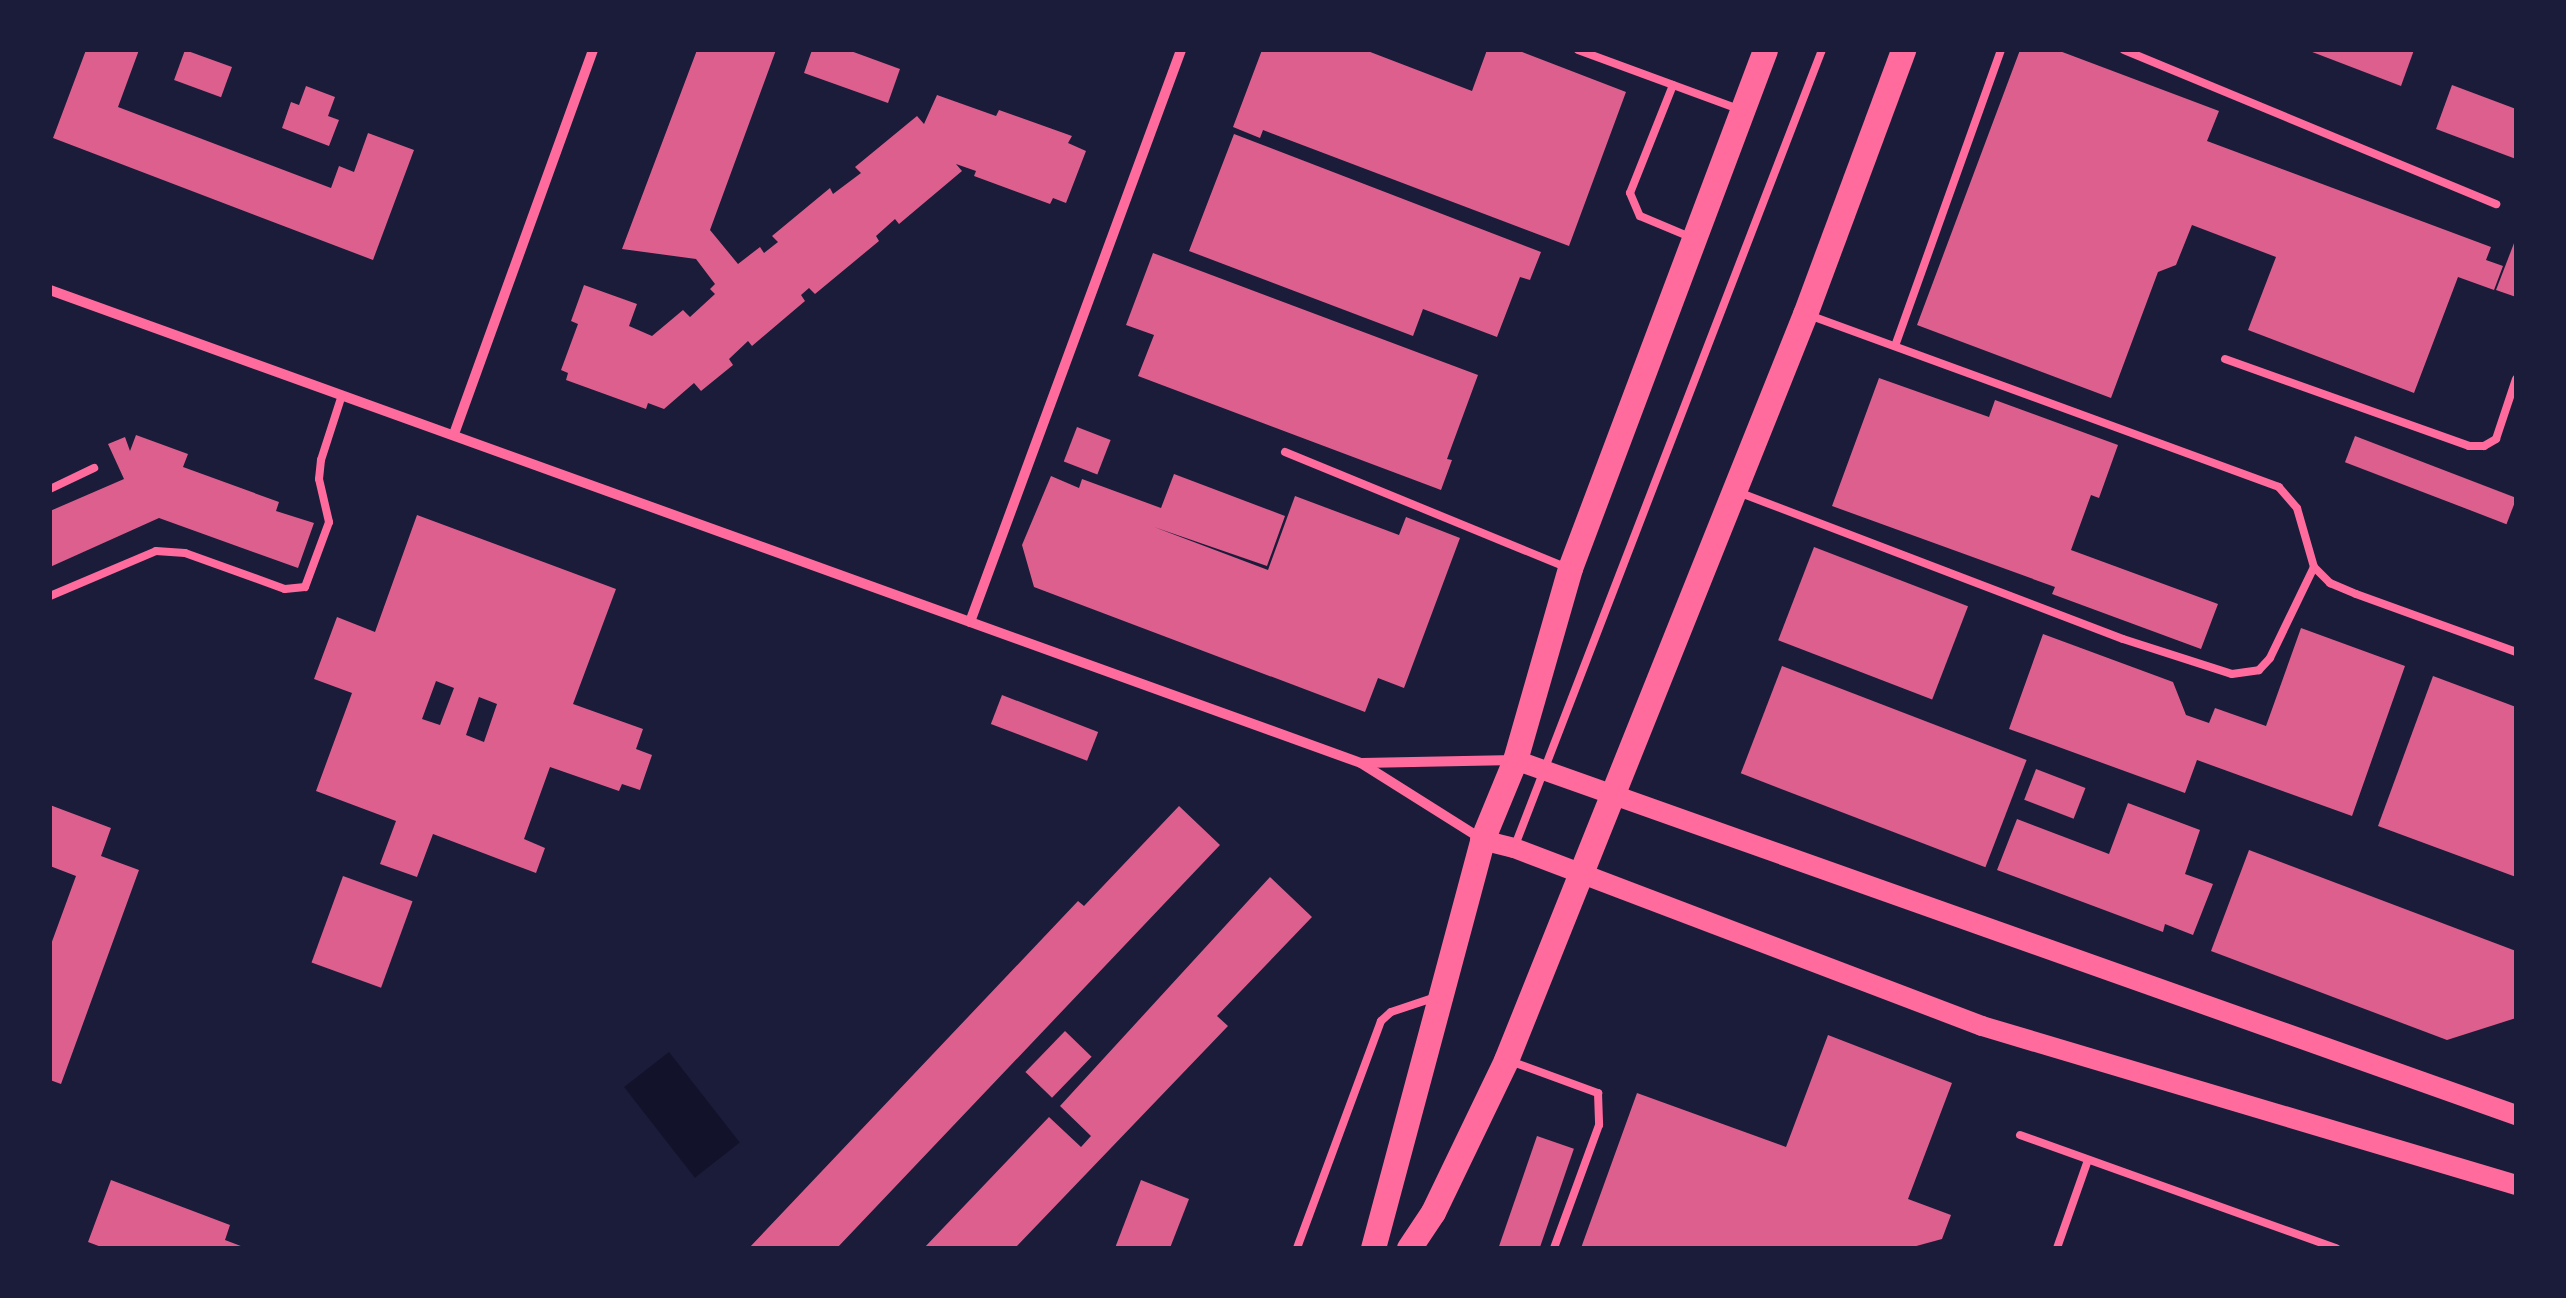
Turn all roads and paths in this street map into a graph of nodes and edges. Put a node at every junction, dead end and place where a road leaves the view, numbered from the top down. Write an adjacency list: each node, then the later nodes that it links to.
1 (593, 50): 19 (street)
2 (1181, 50): 27 (street)
3 (1578, 50): 9 (lane)
4 (1765, 50): 10 (main road)
5 (1822, 50): 31 (lane)
6 (1903, 50): 14 (main road)
7 (2001, 50): 15 (lane)
8 (2124, 50): 11 (lane)
9 (1673, 85): 10 (lane); 12 (lane)
10 (1742, 111): 12 (main road)
11 (2496, 204)
12 (1694, 238): 25 (main road)
13 (50, 290): 18 (street)
14 (1805, 314): 15 (lane); 23 (main road)
15 (1895, 346): 24 (lane)
16 (2225, 359): 17 (lane)
17 (2516, 379)
18 (342, 395): 19 (street); 26 (lane)
19 (454, 434): 27 (street)
20 (1285, 452): 25 (lane)
21 (94, 468): 22 (lane)
22 (50, 489)
23 (1734, 490): 24 (lane); 32 (main road)
24 (2314, 567): 28 (lane)
25 (1570, 568): 29 (main road)
26 (50, 596)
27 (970, 622): 30 (street)
28 (2516, 652)
29 (1515, 760): 30 (street); 31 (main road); 33 (main road)
30 (1361, 763): 33 (street)
31 (1544, 770): 32 (main road); 34 (lane)
32 (1609, 795): 35 (main road); 38 (main road)
33 (1482, 840): 34 (main road); 36 (main road)
34 (1514, 848): 35 (main road)
35 (1579, 873): 37 (main road); 41 (main road)
36 (1440, 996): 42 (lane); 43 (main road)
37 (1506, 1060): 44 (main road); 45 (lane)
38 (2516, 1115)
39 (2020, 1135): 40 (lane)
40 (2088, 1160): 46 (lane); 47 (lane)
41 (2516, 1185)
42 (1297, 1248)
43 (1373, 1248)
44 (1409, 1248)
45 (1554, 1248)
46 (2058, 1248)
47 (2336, 1248)

